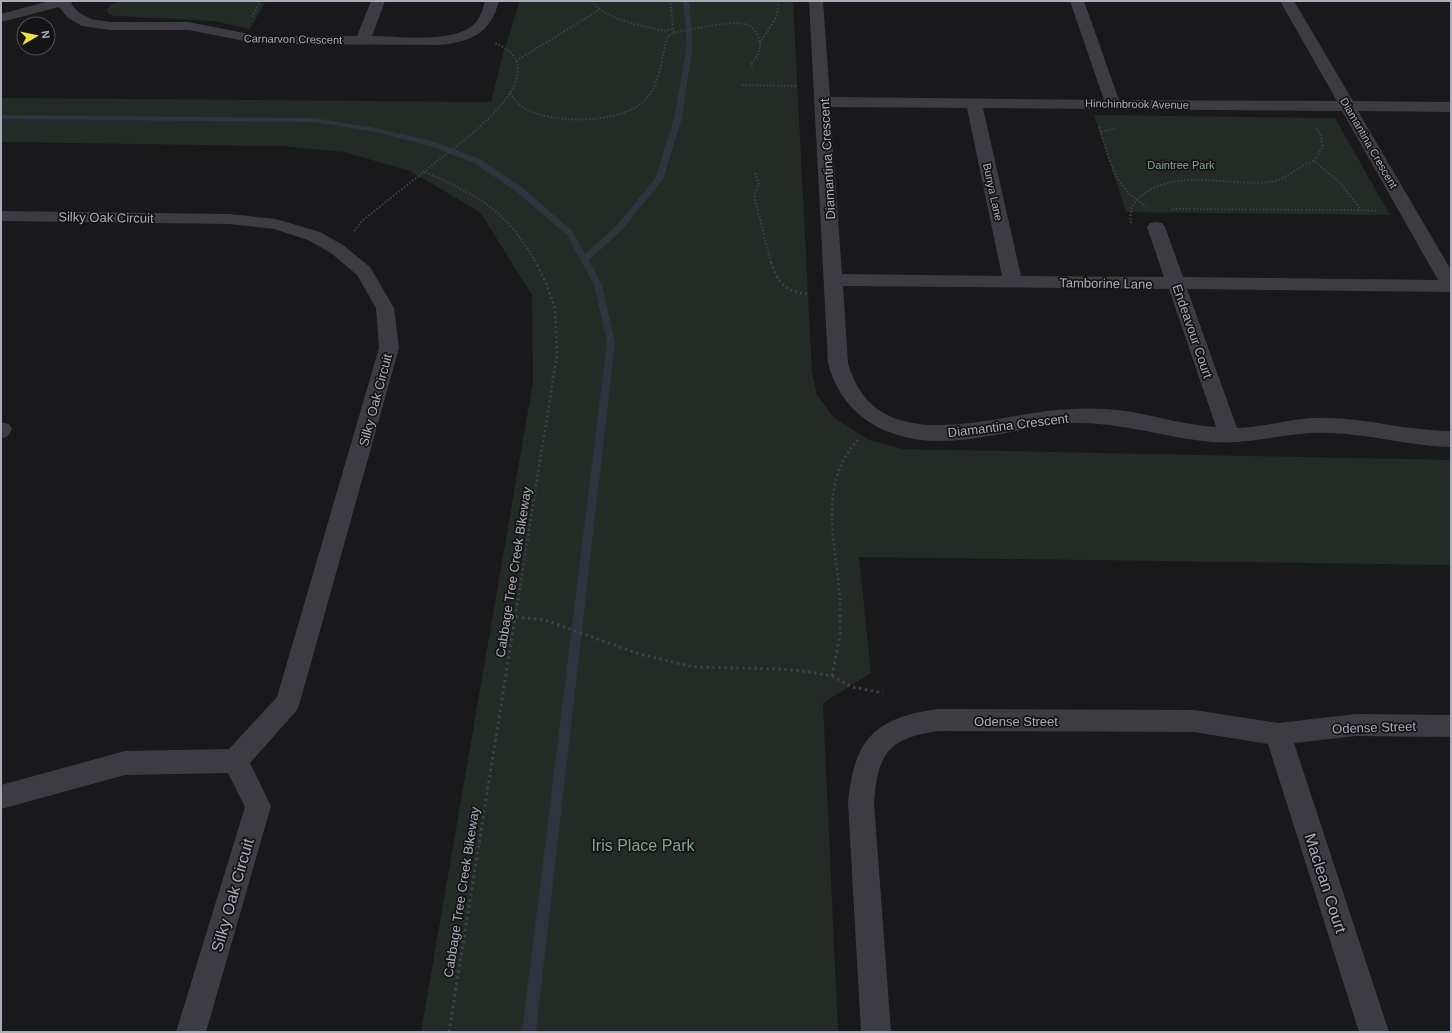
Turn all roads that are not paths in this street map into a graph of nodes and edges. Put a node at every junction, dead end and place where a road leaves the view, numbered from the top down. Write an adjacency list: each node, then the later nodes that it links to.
1 (20, 1): 8 (street)
2 (64, 1): 9 (street); 10 (street, Carnarvon Crescent)
3 (378, 1): 10 (street)
4 (492, 1): 10 (street, Carnarvon Crescent)
5 (816, 1): 11 (street, Diamantina Crescent)
6 (1077, 1): 13 (street)
7 (1287, 1): 14 (street, Diamantina Crescent)
8 (1, 6)
9 (1, 18)
10 (363, 40)
11 (824, 102): 12 (street, Hinchinbrook Avenue); 21 (street, Diamantina Crescent)
12 (974, 103): 13 (street, Hinchinbrook Avenue); 18 (street, Bunya Lane)
13 (1113, 104): 14 (street, Hinchinbrook Avenue)
14 (1348, 106): 15 (street, Hinchinbrook Avenue); 20 (street, Diamantina Crescent)
15 (1451, 107)
16 (1, 216): 26 (street, Silky Oak Circuit)
17 (1156, 227): 19 (street, Endeavour Court)
18 (1013, 282): 19 (street, Tamborine Lane); 21 (street, Tamborine Lane)
19 (1176, 284): 20 (street, Tamborine Lane); 22 (street, Endeavour Court)
20 (1451, 286)
21 (834, 287): 22 (street, Diamantina Crescent)
22 (1229, 435): 23 (street, Diamantina Crescent)
23 (1451, 439)
24 (1451, 726): 25 (street, Odense Street)
25 (1278, 734): 29 (street, Odense Street); 30 (street, Maclean Court)
26 (236, 761): 27 (street); 28 (street, Silky Oak Circuit)
27 (1, 797)
28 (191, 1032)
29 (876, 1032)
30 (1374, 1032)

